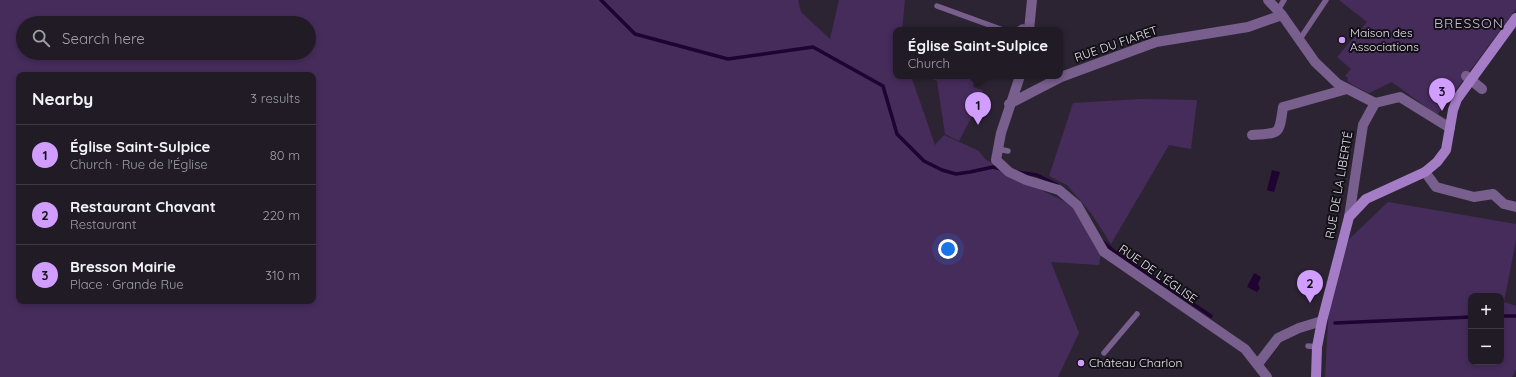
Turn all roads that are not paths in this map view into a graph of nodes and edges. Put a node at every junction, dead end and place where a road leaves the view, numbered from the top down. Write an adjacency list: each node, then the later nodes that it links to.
1 (1032, 0): 9 (street)
2 (1268, 0): 6 (street)
3 (1284, 0): 6 (lane)
4 (1326, 0): 10 (lane)
5 (937, 6): 8 (lane)
6 (1280, 13): 10 (street); 11 (street, RUE DU FIARET)
7 (1516, 18): 12 (street)
8 (995, 27)
9 (1029, 27)
10 (1300, 39): 15 (street)
11 (1063, 77)
12 (1468, 78): 16 (street); 19 (street)
13 (1019, 79): 18 (street, RUE DE L'ÉGLISE)
14 (1058, 79): 18 (street, RUE DU FIARET)
15 (1347, 89): 17 (street); 20 (street)
16 (1482, 89)
17 (1375, 103): 19 (street); 23 (street, RUE DE LA LIBERTÉ)
18 (1009, 104): 27 (street, RUE DE L'ÉGLISE)
19 (1450, 128): 21 (street)
20 (1252, 135)
21 (1425, 172): 22 (street); 23 (street)
22 (1516, 207)
23 (1349, 217): 25 (street, RUE DE LA LIBERTÉ)
24 (1137, 314): 26 (lane)
25 (1322, 321): 27 (street); 29 (street, RUE DE LA LIBERTÉ)
26 (1104, 353)
27 (1258, 364): 28 (street, RUE DE L'ÉGLISE)
28 (1267, 377)
29 (1316, 377)

